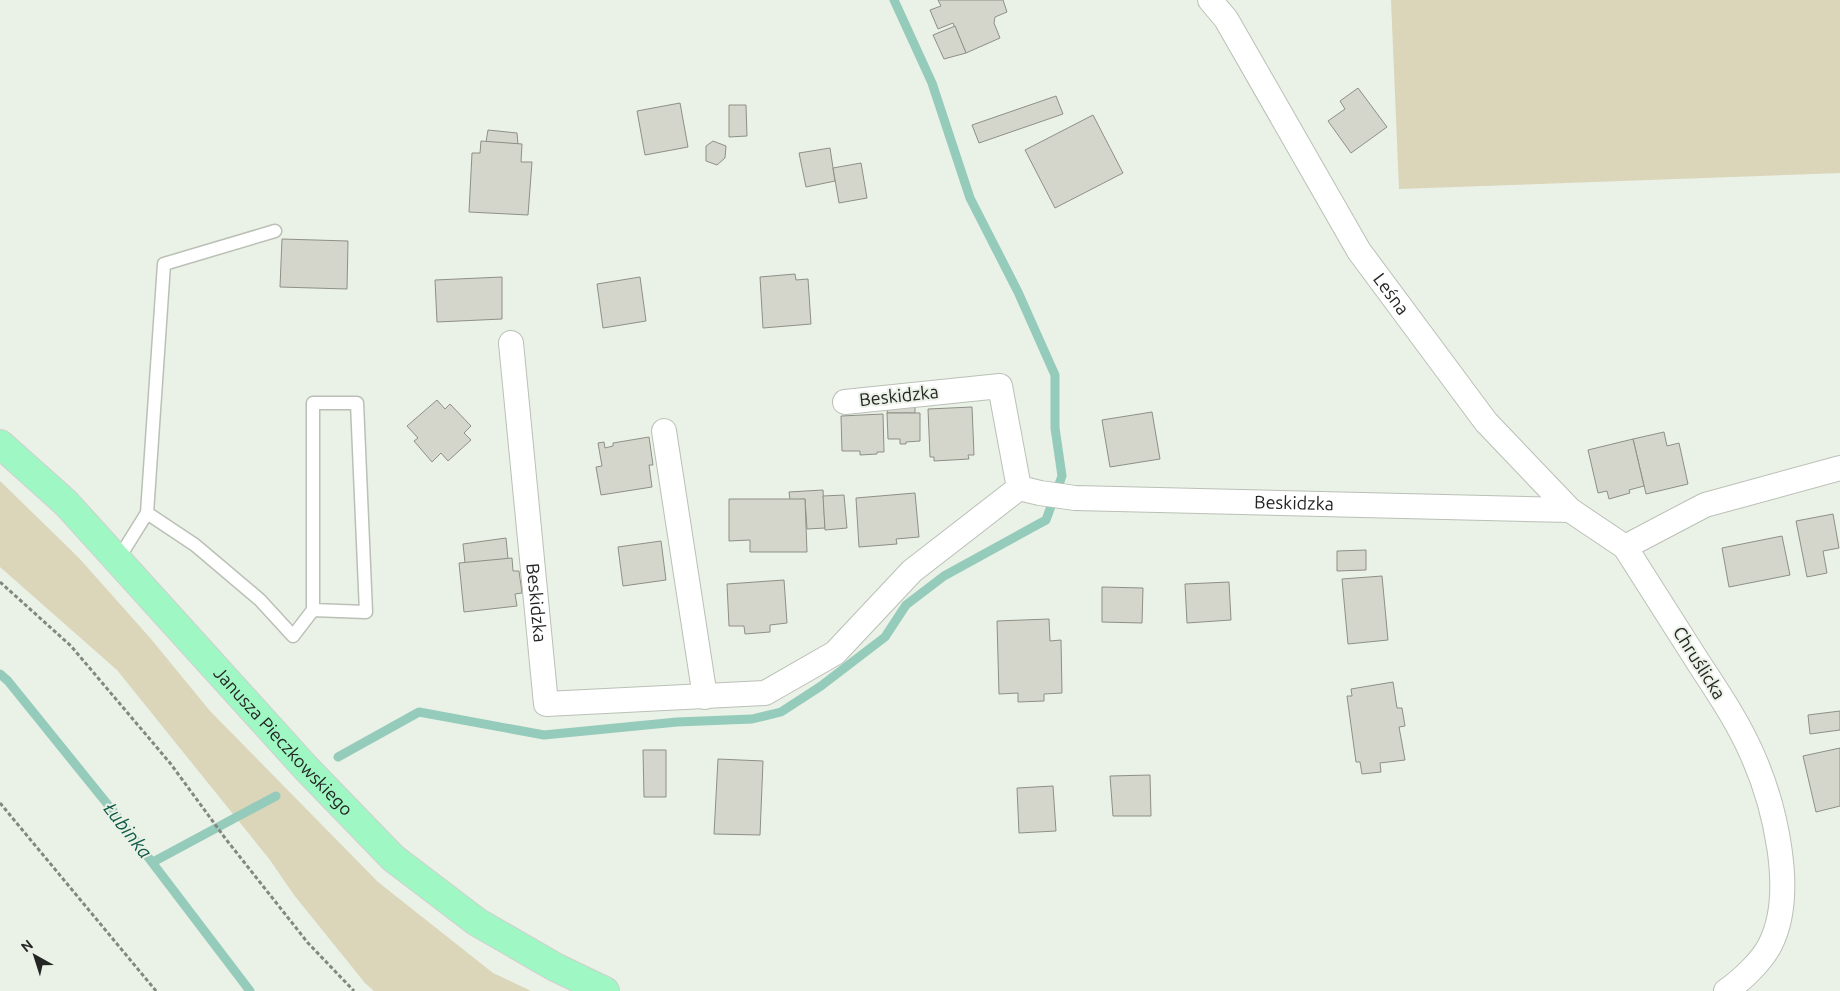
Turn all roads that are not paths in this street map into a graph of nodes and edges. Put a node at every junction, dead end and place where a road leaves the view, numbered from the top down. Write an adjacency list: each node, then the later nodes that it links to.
1 (1210, 0): 9 (street, Leśna)
2 (275, 232): 10 (lane)
3 (510, 343): 14 (street, Beskidzka)
4 (844, 402): 8 (street, Beskidzka)
5 (664, 431): 14 (street)
6 (0, 444): 12 (main road, Janusza Pieczkowskiego)
7 (1840, 468): 11 (street)
8 (1029, 491): 9 (street, Beskidzka); 14 (street, Beskidzka)
9 (1570, 510): 11 (street, Leśna)
10 (147, 513): 12 (lane); 13 (lane)
11 (1625, 547): 16 (street, Chruślicka)
12 (117, 561): 15 (main road, Janusza Pieczkowskiego)
13 (313, 610): 13 (lane)
14 (705, 696)
15 (605, 991)
16 (1726, 991)

